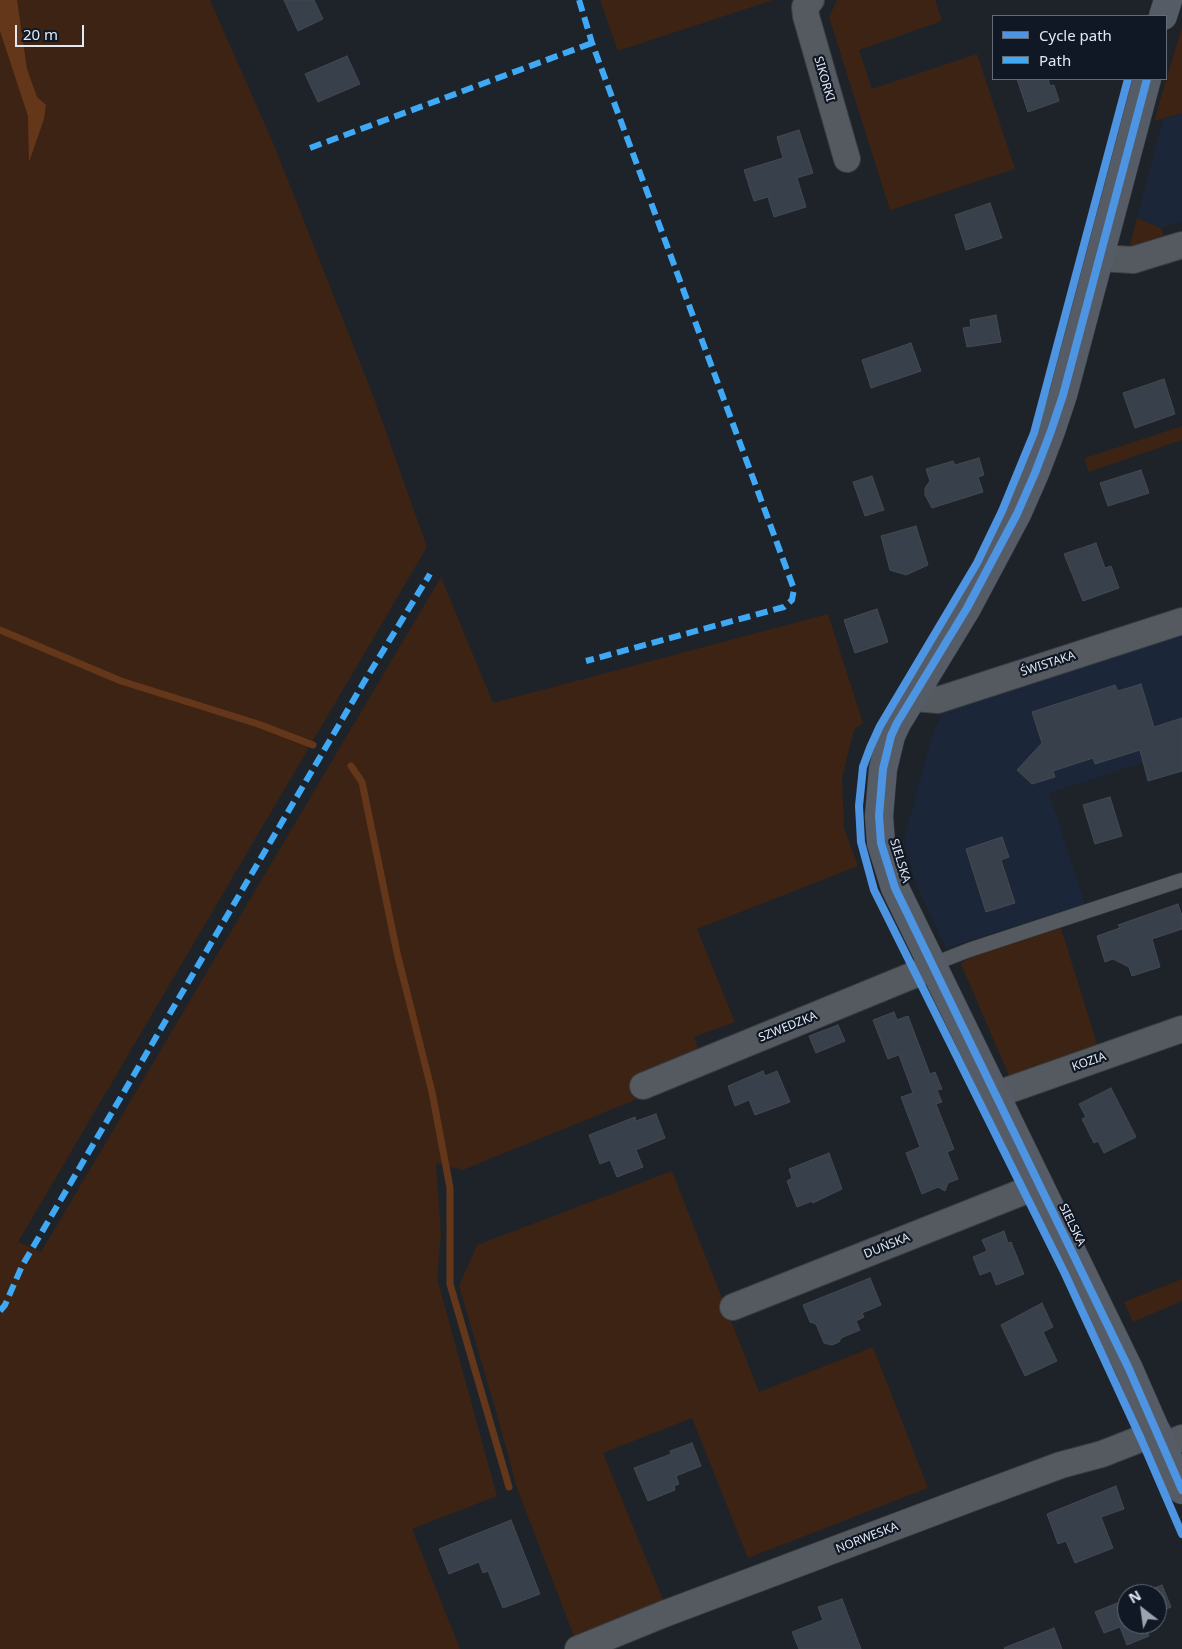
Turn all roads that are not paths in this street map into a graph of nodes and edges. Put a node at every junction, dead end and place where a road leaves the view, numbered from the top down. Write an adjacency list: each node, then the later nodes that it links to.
1 (811, 0): 5 (street, SIKORKI)
2 (1168, 0): 3 (street)
3 (1164, 15)
4 (1147, 80): 7 (street, SIELSKA)
5 (847, 160)
6 (1182, 245): 7 (street)
7 (1100, 258): 9 (street, SIELSKA)
8 (1182, 621): 9 (street, ŚWISTAKA)
9 (913, 698): 11 (street, SIELSKA)
10 (1182, 880): 11 (lane)
11 (933, 967): 13 (street, SZWEDZKA); 14 (street, SIELSKA)
12 (1182, 1029): 14 (street, KOZIA)
13 (643, 1086)
14 (996, 1096): 15 (street, SIELSKA)
15 (1040, 1185): 16 (street, DUŃSKA); 17 (street, SIELSKA)
16 (734, 1307)
17 (1168, 1439): 18 (street, SIELSKA); 19 (street, NORWESKA)
18 (1182, 1490)
19 (578, 1649)

